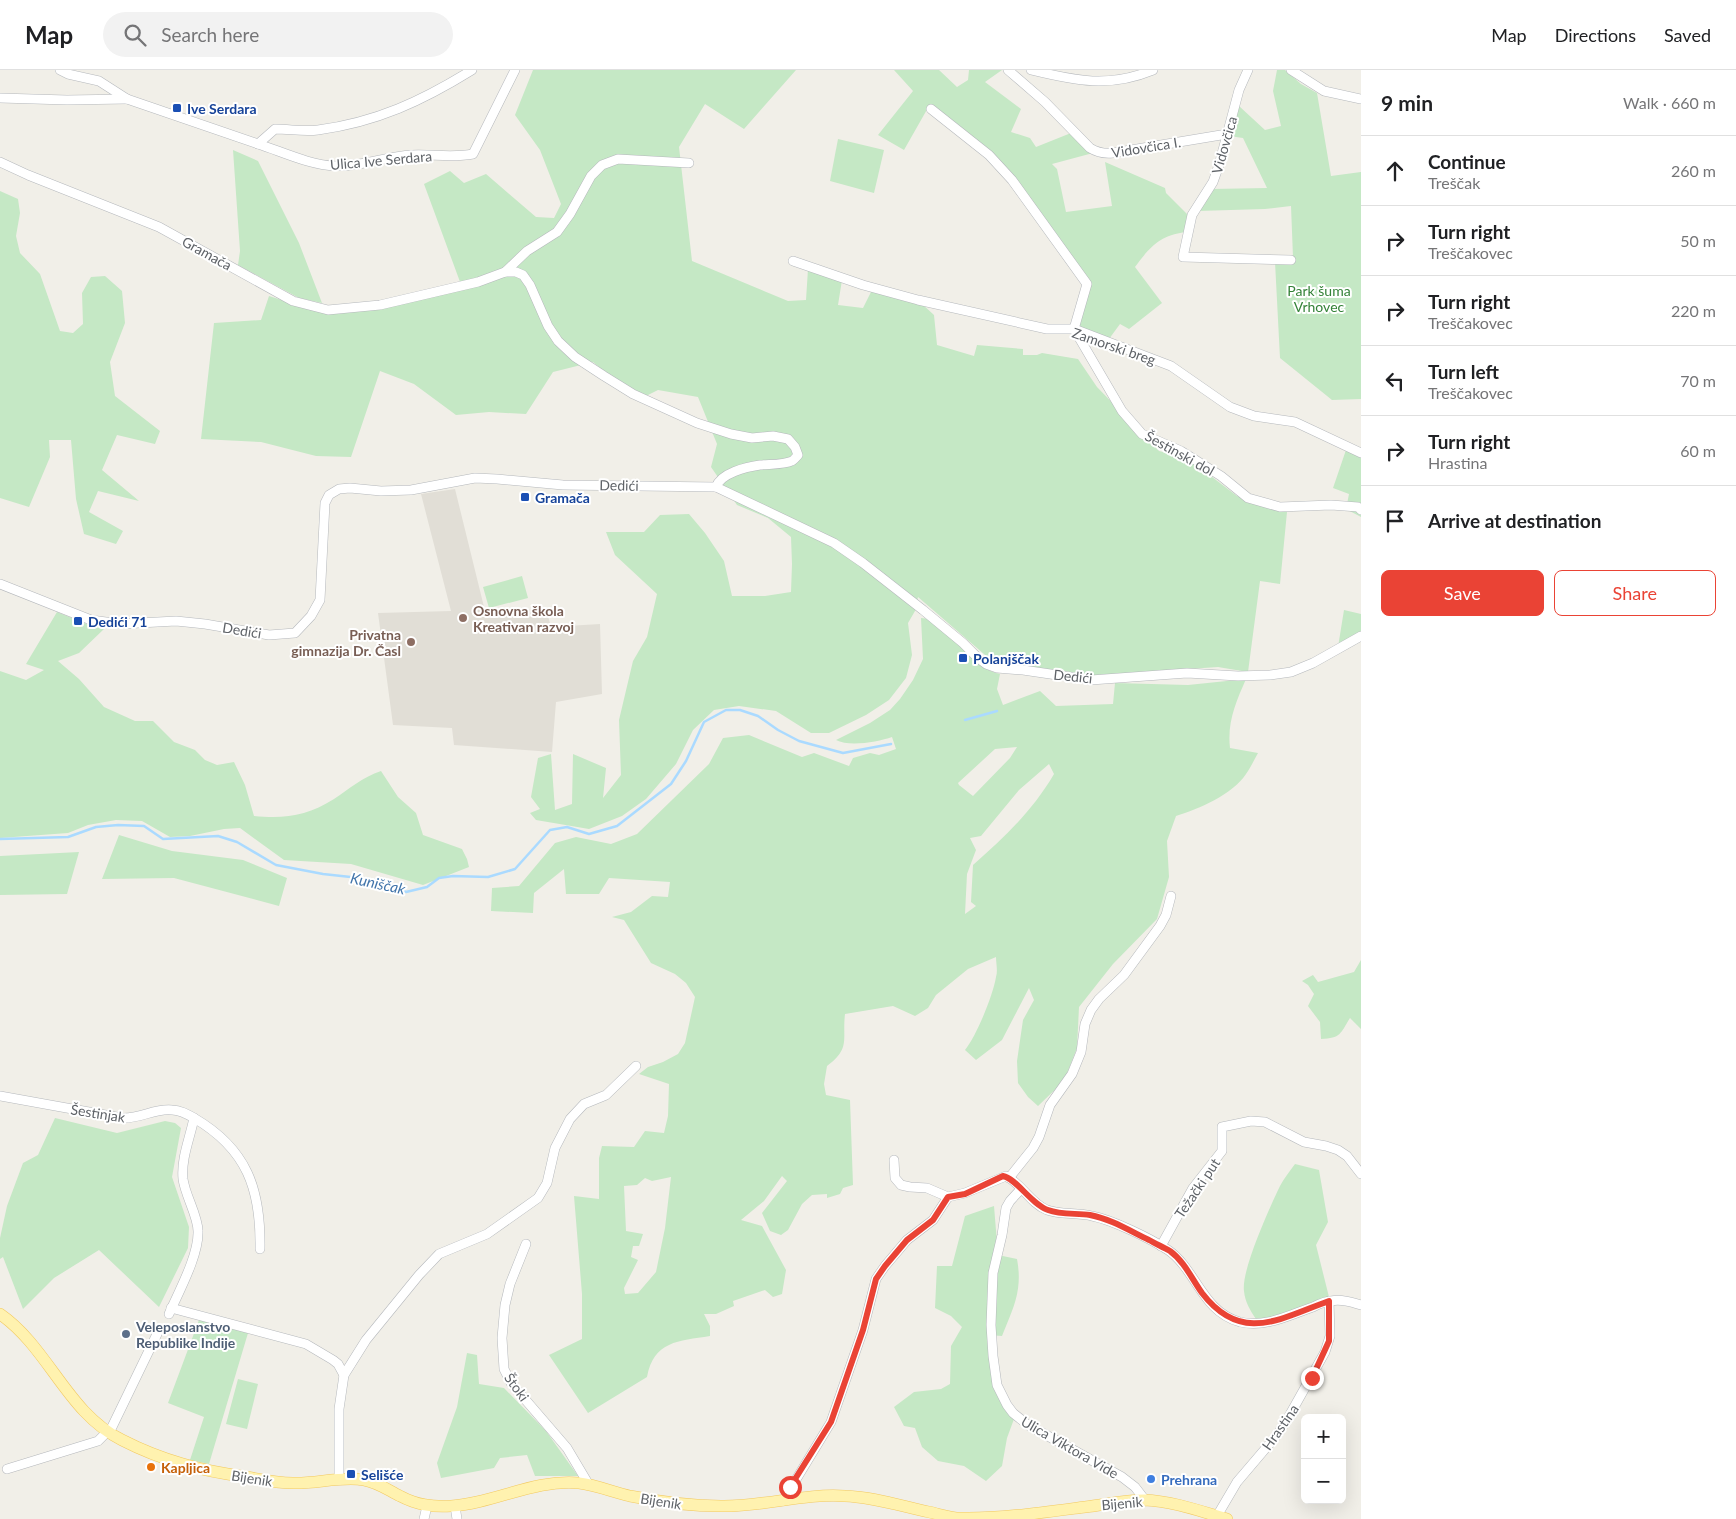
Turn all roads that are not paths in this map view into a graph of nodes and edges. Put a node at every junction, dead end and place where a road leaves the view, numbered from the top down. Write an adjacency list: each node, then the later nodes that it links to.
1 (60, 70): 10 (street, Ulica Ive Serdara)
2 (472, 70): 14 (street)
3 (515, 70): 14 (street, Ulica Ive Serdara)
4 (1008, 70): 13 (street, Vidovčica I.)
5 (1031, 70): 6 (street)
6 (1153, 70)
7 (1248, 70): 13 (street, Vidovčica)
8 (1291, 70): 11 (street)
9 (0, 98): 10 (street, Ulica Ive Serdara)
10 (127, 99): 14 (street, Ulica Ive Serdara)
11 (1361, 99)
12 (931, 109): 20 (street)
13 (1227, 134): 17 (street, Vidovčica)
14 (258, 144)
15 (0, 162): 19 (street, Gramača)
16 (689, 163): 19 (street, Gramača)
17 (1291, 260)
18 (793, 261): 20 (street, Zamorski breg)
19 (505, 272): 22 (street)
20 (1074, 329): 21 (street, Zamorski breg); 23 (street, Šestinski dol)
21 (1361, 453)
22 (716, 488): 24 (street, Dedići); 25 (street, Dedići)
23 (1361, 510)
24 (0, 584)
25 (1361, 636)
26 (1171, 896): 32 (street)
27 (636, 1066): 42 (street)
28 (0, 1096): 29 (street, Šestinjak)
29 (194, 1118): 37 (street, Šestinjak); 42 (street)
30 (894, 1160): 34 (street)
31 (1361, 1174): 36 (street, Težački put)
32 (1009, 1178): 33 (street); 34 (street)
33 (1020, 1188): 36 (street); 47 (street, Ulica Viktora Vide)
34 (948, 1197): 48 (street)
35 (526, 1244): 46 (street, Štoki)
36 (1161, 1246): 38 (street)
37 (260, 1249)
38 (1329, 1301): 39 (street); 51 (street, Hrastina)
39 (1361, 1305)
40 (0, 1314): 43 (main road, Bijenik)
41 (158, 1332): 43 (street)
42 (344, 1375): 45 (street)
43 (108, 1433): 44 (street); 45 (main road, Bijenik)
44 (7, 1469)
45 (339, 1480): 49 (main road, Bijenik)
46 (588, 1485): 48 (main road, Bijenik); 50 (main road, Bijenik)
47 (1145, 1500): 48 (main road, Bijenik); 51 (main road, Bijenik)
48 (783, 1501)
49 (427, 1506): 50 (main road, Bijenik); 52 (street)
50 (455, 1506): 53 (street)
51 (1222, 1518)
52 (424, 1519)
53 (457, 1519)

